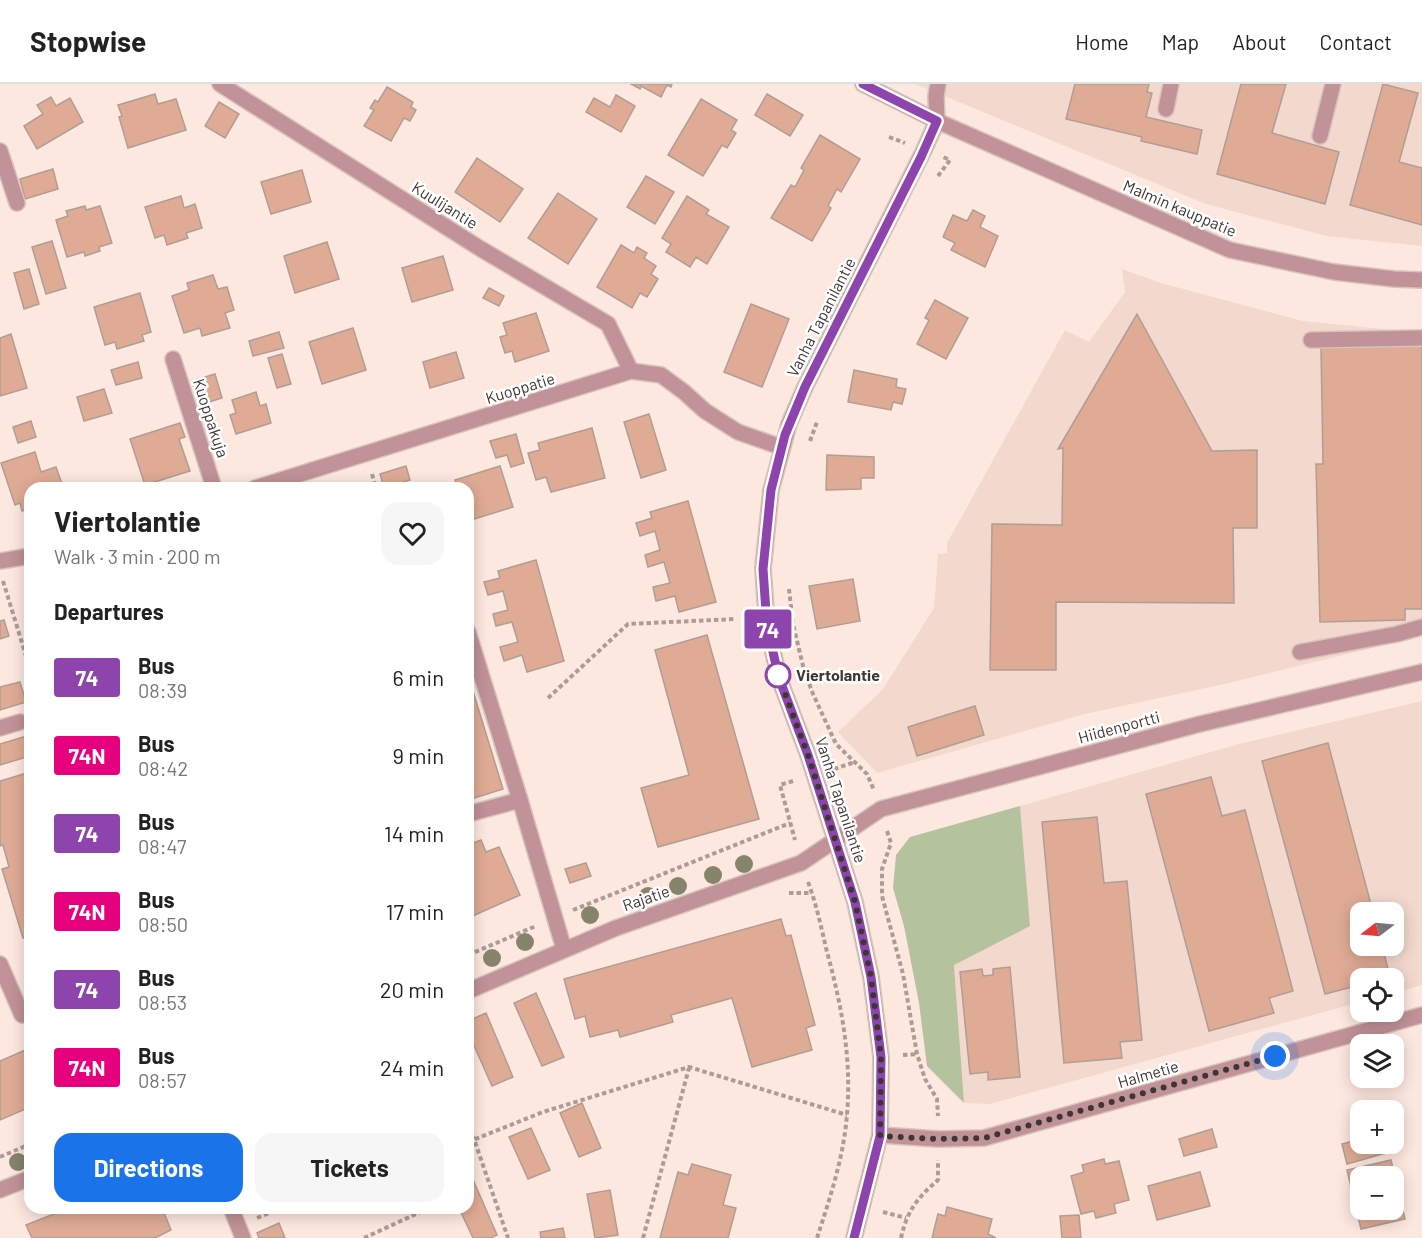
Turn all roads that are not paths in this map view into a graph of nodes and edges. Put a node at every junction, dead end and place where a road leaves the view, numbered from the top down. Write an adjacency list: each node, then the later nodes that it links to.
1 (220, 84): 15 (street, Kuulijantie)
2 (863, 84): 7 (street)
3 (938, 84): 7 (street)
4 (1171, 84): 6 (street)
5 (1333, 84): 8 (street)
6 (1166, 109)
7 (937, 121): 11 (street, Malmin kauppatie); 16 (street, Vanha Tapanilantie)
8 (1320, 136)
9 (0, 151): 10 (street)
10 (16, 202)
11 (1422, 280)
12 (1422, 338): 13 (street)
13 (1311, 340)
14 (173, 359): 17 (street, Kuoppakuja)
15 (631, 371): 16 (street, Kuoppatie); 18 (street, Kuoppatie)
16 (781, 447): 29 (street, Vanha Tapanilantie)
17 (212, 482)
18 (274, 482)
19 (24, 557): 20 (street)
20 (0, 561)
21 (1422, 627): 23 (street)
22 (474, 651): 27 (street)
23 (1300, 652)
24 (1422, 672): 29 (street, Hiidenportti)
25 (20, 722): 26 (street)
26 (0, 728)
27 (520, 800): 28 (street); 30 (street)
28 (474, 812)
29 (835, 841): 30 (street, Rajatie); 35 (street, Vanha Tapanilantie)
30 (564, 949): 32 (street, Rajatie)
31 (0, 964): 33 (street)
32 (474, 988)
33 (22, 1015)
34 (1422, 1015): 35 (street, Halmetie)
35 (880, 1136): 40 (street, Vanha Tapanilantie)
36 (24, 1180): 37 (street)
37 (0, 1190)
38 (233, 1214): 39 (street)
39 (243, 1238)
40 (855, 1238)

